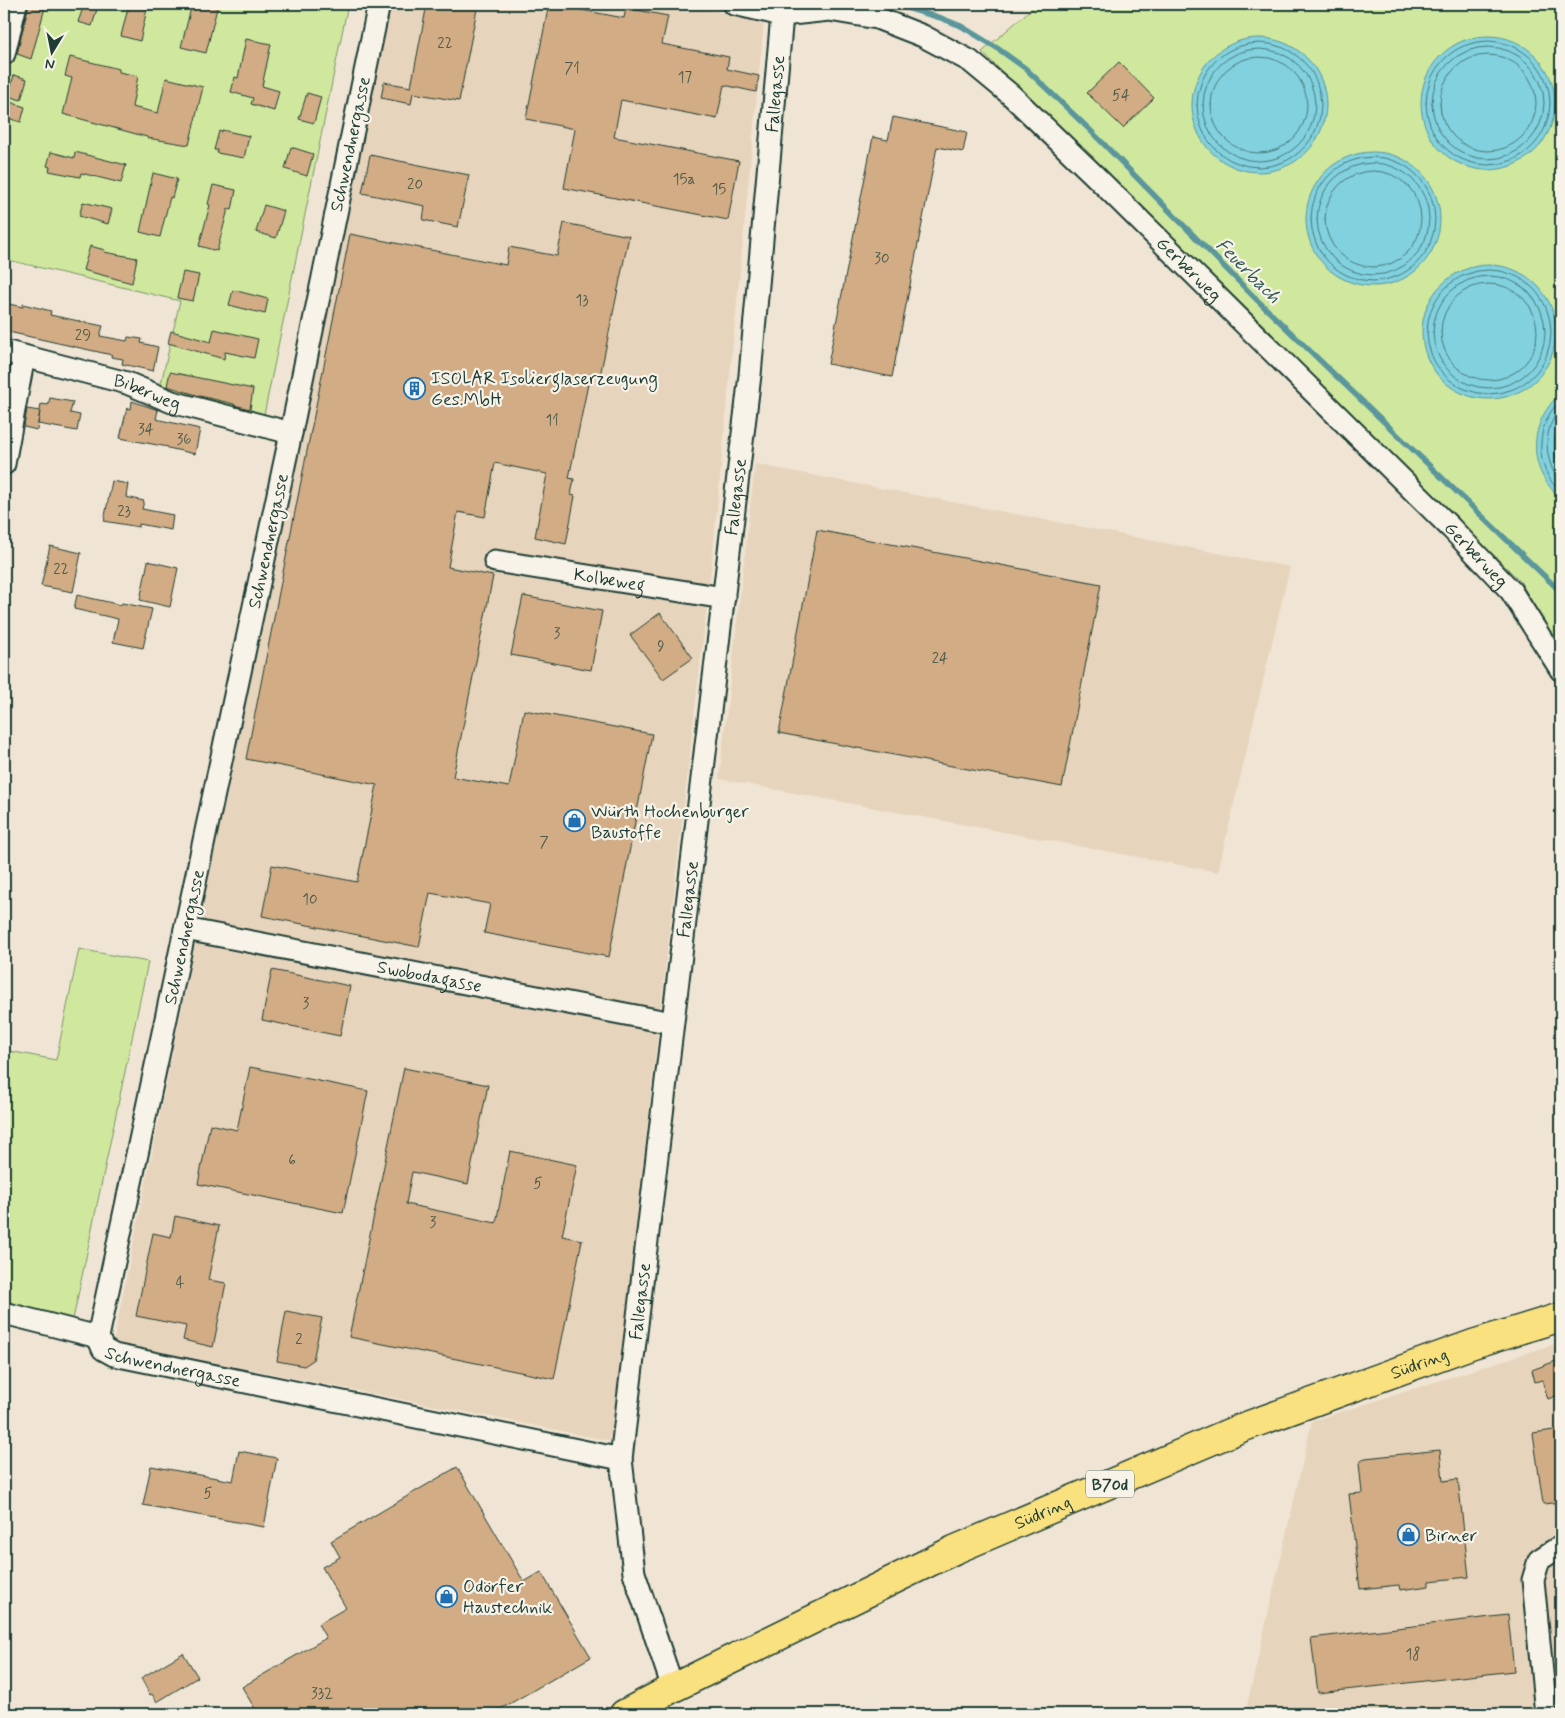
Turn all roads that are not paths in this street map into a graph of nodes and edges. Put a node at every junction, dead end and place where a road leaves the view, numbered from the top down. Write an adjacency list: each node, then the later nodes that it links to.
1 (16, 4): 5 (street)
2 (378, 4): 7 (street, Schwendnergasse)
3 (734, 4): 4 (street, Gerberweg)
4 (782, 15): 10 (street, Fallegasse); 11 (street, Gerberweg)
5 (4, 54)
6 (14, 354): 7 (street, Biberweg); 8 (street)
7 (290, 432): 12 (street, Schwendnergasse)
8 (4, 464)
9 (495, 561): 10 (street, Kolbeweg)
10 (724, 598): 13 (street, Fallegasse)
11 (1561, 670)
12 (186, 929): 13 (street, Swobodagasse); 16 (street, Schwendnergasse)
13 (672, 1022): 17 (street, Fallegasse)
14 (4, 1313): 16 (street)
15 (1561, 1316): 19 (main road, Südring / B70d)
16 (98, 1337): 17 (street, Schwendnergasse)
17 (621, 1459): 19 (street, Fallegasse)
18 (1561, 1548): 21 (street)
19 (673, 1688): 20 (main road, Südring / B70d)
20 (624, 1714)
21 (1546, 1714)

